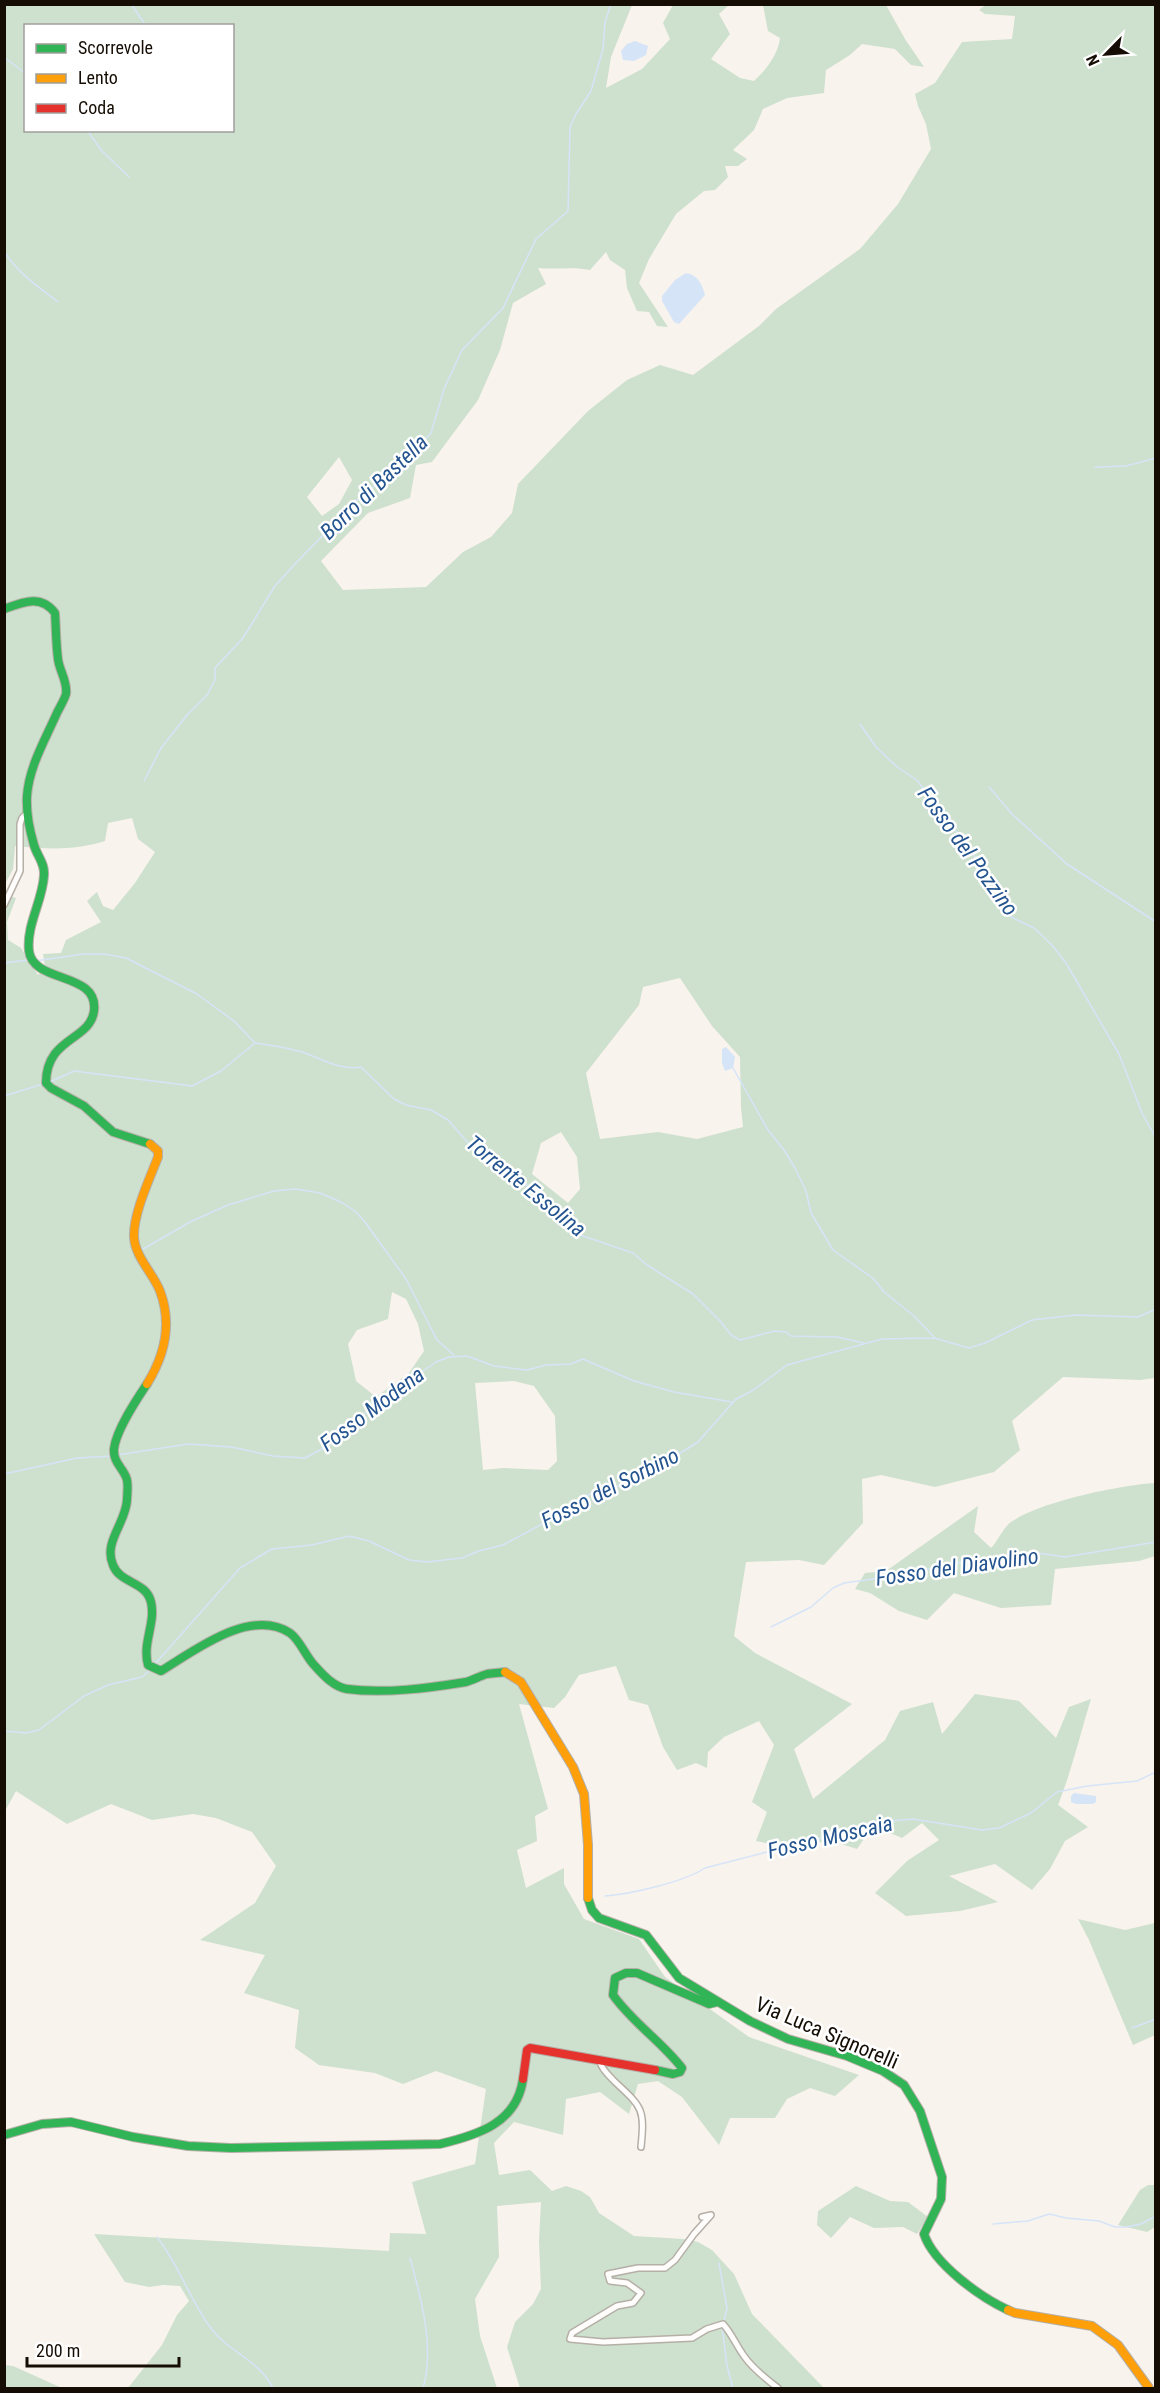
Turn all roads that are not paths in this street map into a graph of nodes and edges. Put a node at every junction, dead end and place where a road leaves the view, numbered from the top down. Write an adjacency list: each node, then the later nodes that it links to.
1 (4, 609): 2 (main road, Via Luca Signorelli)
2 (26, 814): 3 (street); 4 (main road, Via Luca Signorelli)
3 (4, 904)
4 (717, 2002): 5 (main road); 10 (main road, Via Luca Signorelli)
5 (600, 2062): 6 (main road); 7 (street)
6 (4, 2135)
7 (641, 2147)
8 (702, 2217): 9 (street)
9 (778, 2388)
10 (1149, 2388)

